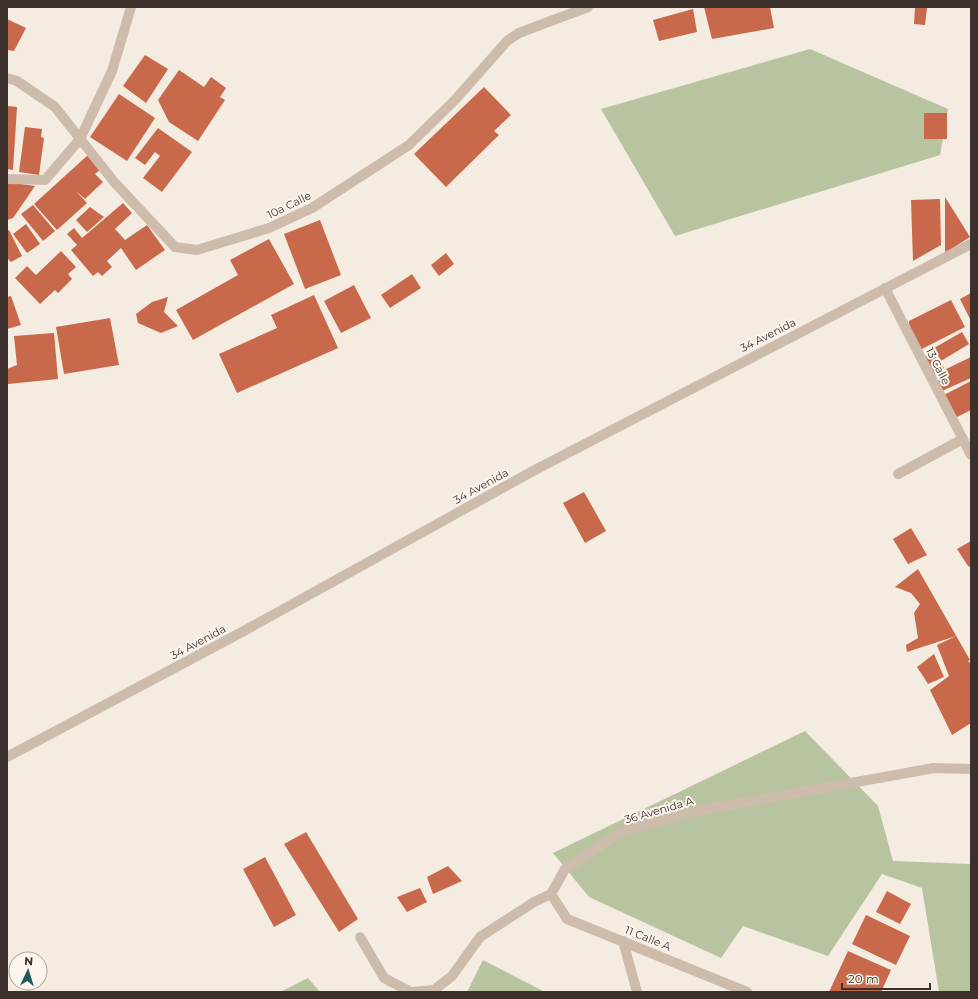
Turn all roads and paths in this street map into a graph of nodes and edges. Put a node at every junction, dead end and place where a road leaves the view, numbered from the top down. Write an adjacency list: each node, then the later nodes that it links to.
1 (131, 7): 4 (street)
2 (588, 7): 4 (street, 10a Calle)
3 (7, 78): 4 (street, 10a Calle)
4 (80, 139): 5 (street)
5 (7, 179)
6 (971, 244): 7 (street, 34 Avenida)
7 (885, 288): 8 (street, 13 Calle); 11 (street, 34 Avenida)
8 (963, 439): 9 (street, 13 Calle); 10 (street)
9 (971, 455)
10 (898, 474)
11 (7, 757)
12 (971, 769): 13 (street, 36 Avenida A)
13 (550, 894): 15 (street, 11 Calle A); 16 (street)
14 (360, 937): 16 (street)
15 (624, 941): 17 (street); 18 (street, 11 Calle A)
16 (411, 992)
17 (637, 992)
18 (747, 992)

